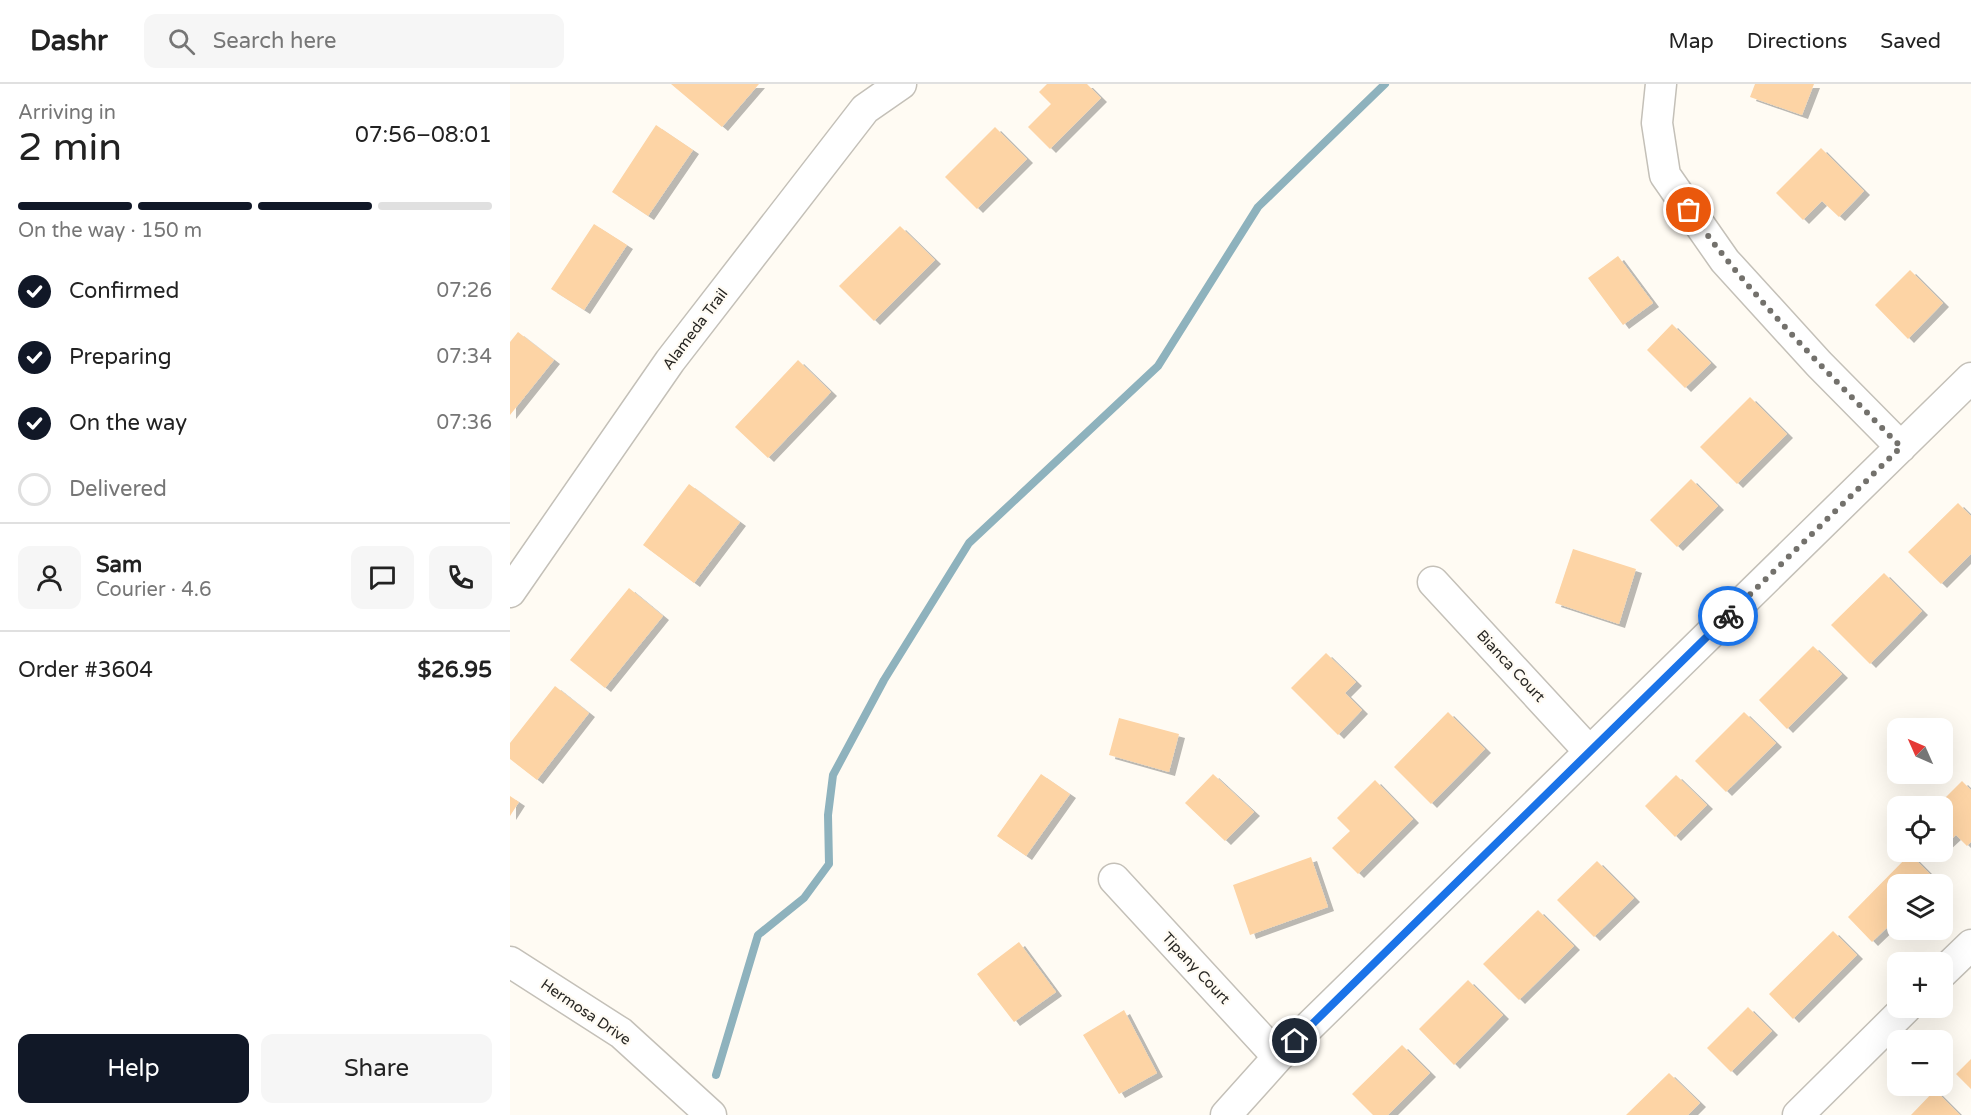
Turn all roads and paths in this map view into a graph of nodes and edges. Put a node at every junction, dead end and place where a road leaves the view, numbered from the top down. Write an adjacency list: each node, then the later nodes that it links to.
1 (901, 84): 6 (street, Alameda Trail)
2 (1660, 84): 4 (street)
3 (1971, 378): 4 (street)
4 (1901, 447): 7 (street)
5 (1433, 582): 7 (street, Bianca Court)
6 (510, 592)
7 (1589, 751): 13 (street)
8 (1114, 879): 13 (street, Tipany Court)
9 (1971, 945): 11 (street)
10 (510, 962): 14 (street, Hermosa Drive)
11 (1953, 962)
12 (1896, 1018): 16 (street)
13 (1278, 1057): 15 (street)
14 (711, 1115)
15 (1226, 1115)
16 (1798, 1115)

